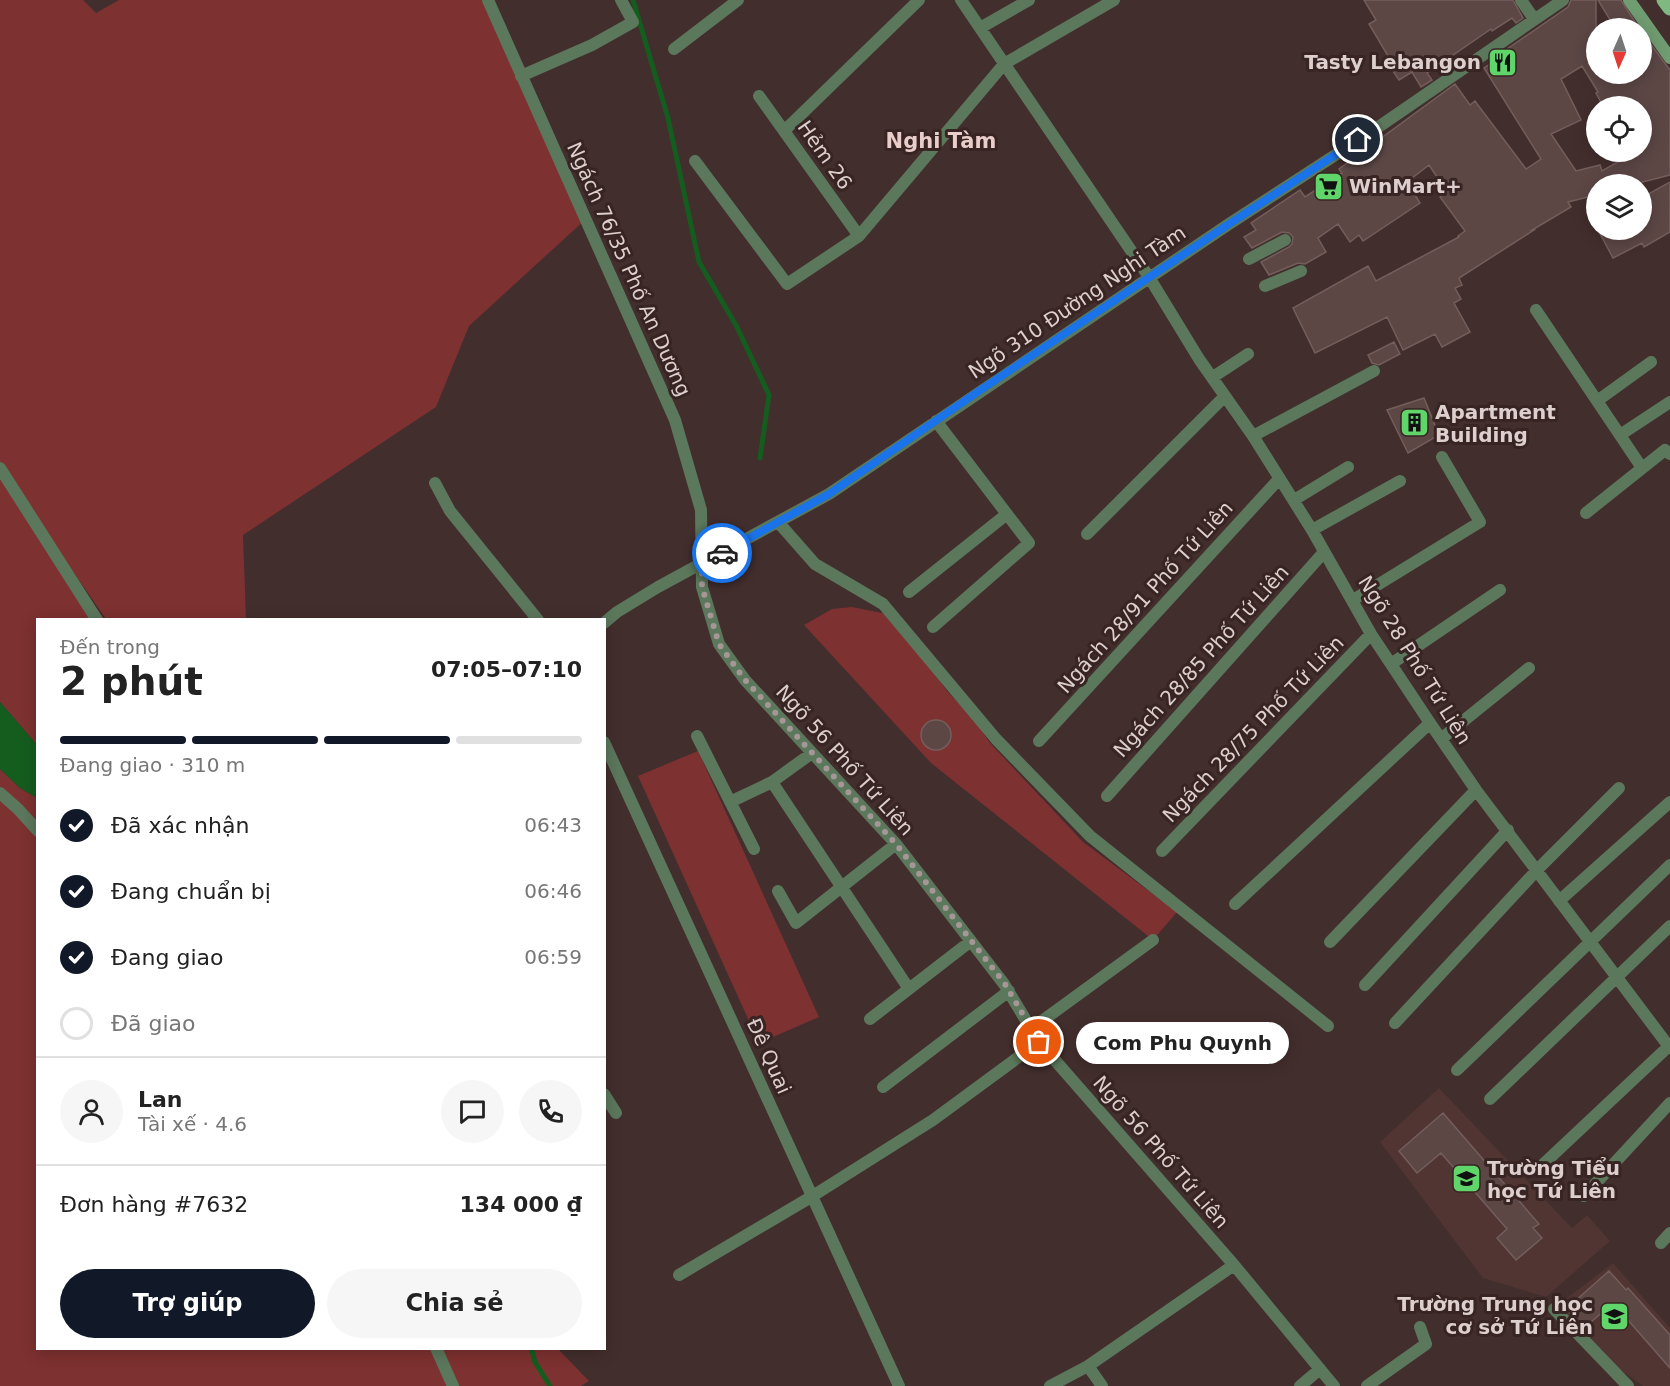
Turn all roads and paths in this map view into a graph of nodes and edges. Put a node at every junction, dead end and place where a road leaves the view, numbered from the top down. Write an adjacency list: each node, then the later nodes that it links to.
1 (488, 0): 18 (street, Ngách 76/35 Phố An Dương)
2 (621, 0): 18 (street)
3 (738, 0): 15 (street)
4 (919, 0): 20 (street)
5 (961, 0): 14 (street, Ngõ 28 Phố Tứ Liên)
6 (1029, 0): 14 (street)
7 (1114, 0): 17 (street)
8 (1521, 0): 13 (street)
9 (1629, 0): 16 (street)
10 (1664, 0): 12 (main road)
11 (1561, 1): 13 (street, Ngõ 310 Đường Nghi Tàm)
12 (1670, 8)
13 (1534, 19): 26 (street, Ngõ 310 Đường Nghi Tàm)
14 (980, 28): 17 (street, Ngõ 28 Phố Tứ Liên)
15 (674, 49)
16 (1670, 58)
17 (1004, 64): 22 (street); 26 (street, Ngõ 28 Phố Tứ Liên)
18 (521, 76): 54 (street, Ngách 76/35 Phố An Dương)
19 (759, 96): 20 (street, Hẻm 26)
20 (784, 131): 22 (street, Hẻm 26)
21 (695, 161): 22 (street)
22 (859, 236)
23 (1285, 240): 24 (street)
24 (1249, 259)
25 (1301, 271): 27 (street)
26 (1149, 277): 32 (street, Ngõ 28 Phố Tứ Liên); 36 (street, Ngõ 310 Đường Nghi Tàm)
27 (1265, 286)
28 (1536, 310): 34 (street)
29 (1248, 354): 32 (street)
30 (1651, 362): 34 (street)
31 (1374, 371): 38 (street)
32 (1213, 377): 33 (street, Ngõ 28 Phố Tứ Liên)
33 (1225, 396): 38 (street, Ngõ 28 Phố Tứ Liên); 52 (street)
34 (1597, 401): 37 (street)
35 (1670, 402): 37 (street)
36 (936, 421): 49 (street); 50 (street, Ngõ 310 Đường Nghi Tàm)
37 (1620, 435): 43 (street)
38 (1253, 436): 44 (street, Ngõ 28 Phố Tứ Liên)
39 (1670, 454): 43 (street)
40 (1442, 457): 57 (street)
41 (1348, 467): 47 (street)
42 (0, 468): 58 (street)
43 (1642, 468): 48 (street)
44 (1279, 479): 47 (street, Ngõ 28 Phố Tứ Liên); 68 (street, Ngách 28/91 Phố Tứ Liên)
45 (1400, 481): 51 (street)
46 (435, 483): 59 (street)
47 (1294, 500): 51 (street, Ngõ 28 Phố Tứ Liên)
48 (1586, 513)
49 (1007, 514): 56 (street); 61 (street)
50 (778, 522): 54 (street, Ngõ 310 Đường Nghi Tàm); 100 (street)
51 (1312, 530): 53 (street, Ngõ 28 Phố Tứ Liên)
52 (1087, 534)
53 (1324, 552): 57 (street, Ngõ 28 Phố Tứ Liên); 75 (street, Ngách 28/85 Phố Tứ Liên)
54 (702, 564): 60 (street, Ngõ 310 Đường Nghi Tàm); 70 (street, Ngõ 56 Phố Tứ Liên)
55 (1500, 590): 63 (street)
56 (909, 592)
57 (1353, 600): 62 (street, Ngõ 28 Phố Tứ Liên)
58 (96, 618)
59 (536, 618)
60 (606, 621)
61 (933, 627)
62 (1371, 634): 63 (street, Ngõ 28 Phố Tứ Liên); 82 (street, Ngách 28/75 Phố Tứ Liên)
63 (1391, 664): 65 (street, Ngõ 28 Phố Tứ Liên)
64 (1529, 668): 67 (street)
65 (1430, 723): 67 (street, Ngõ 28 Phố Tứ Liên); 88 (street)
66 (697, 736): 76 (street)
67 (1441, 738): 73 (street, Ngõ 28 Phố Tứ Liên)
68 (1039, 741)
69 (606, 746): 111 (street, Đê Quai)
70 (812, 753): 71 (street); 80 (street, Ngõ 56 Phố Tứ Liên)
71 (772, 782): 76 (street); 85 (street)
72 (1619, 788): 84 (street)
73 (1476, 790): 79 (street, Ngõ 28 Phố Tứ Liên); 92 (street)
74 (0, 793): 78 (street)
75 (1107, 796)
76 (730, 802): 81 (street)
77 (1670, 802): 87 (street)
78 (36, 829)
79 (1508, 830): 84 (street, Ngõ 28 Phố Tứ Liên); 95 (street)
80 (896, 844): 85 (street); 91 (street, Ngõ 56 Phố Tứ Liên)
81 (754, 849)
82 (1162, 850)
83 (1670, 865): 93 (street)
84 (1538, 869): 87 (street, Ngõ 28 Phố Tứ Liên); 99 (street)
85 (841, 886): 86 (street); 96 (street)
86 (778, 891)
87 (1559, 901): 93 (street, Ngõ 28 Phố Tứ Liên)
88 (1235, 904)
89 (1670, 926): 94 (street)
90 (1153, 940): 101 (street)
91 (971, 941): 96 (street); 97 (street, Ngõ 56 Phố Tứ Liên)
92 (1330, 942)
93 (1589, 942): 94 (street, Ngõ 28 Phố Tứ Liên); 104 (street)
94 (1616, 977): 102 (street, Ngõ 28 Phố Tứ Liên); 107 (street)
95 (1365, 985)
96 (909, 989): 98 (street)
97 (1009, 991): 101 (street, Ngõ 56 Phố Tứ Liên); 105 (street)
98 (870, 1019)
99 (1395, 1023)
100 (1328, 1026)
101 (1031, 1029): 103 (street, Ngõ 56 Phố Tứ Liên)
102 (1668, 1040): 110 (street)
103 (1039, 1042): 111 (street); 115 (street, Ngõ 56 Phố Tứ Liên)
104 (1456, 1070)
105 (883, 1087)
106 (606, 1097): 109 (street)
107 (1490, 1100)
108 (1670, 1103): 112 (street)
109 (616, 1113)
110 (1537, 1170)
111 (811, 1197): 116 (street); 123 (street, Đê Quai)
112 (1584, 1197)
113 (1670, 1233): 114 (street)
114 (1661, 1243)
115 (1234, 1264): 120 (street); 121 (street, Ngõ 56 Phố Tứ Liên)
116 (679, 1275)
117 (1554, 1309): 129 (street)
118 (1420, 1327): 128 (street)
119 (437, 1350): 122 (street)
120 (1088, 1366): 124 (street); 125 (street)
121 (1320, 1370): 126 (street); 127 (street, Ngõ 56 Phố Tứ Liên)
122 (453, 1386)
123 (899, 1386)
124 (1050, 1386)
125 (1102, 1386)
126 (1300, 1386)
127 (1334, 1386)
128 (1367, 1386)
129 (1628, 1386)

